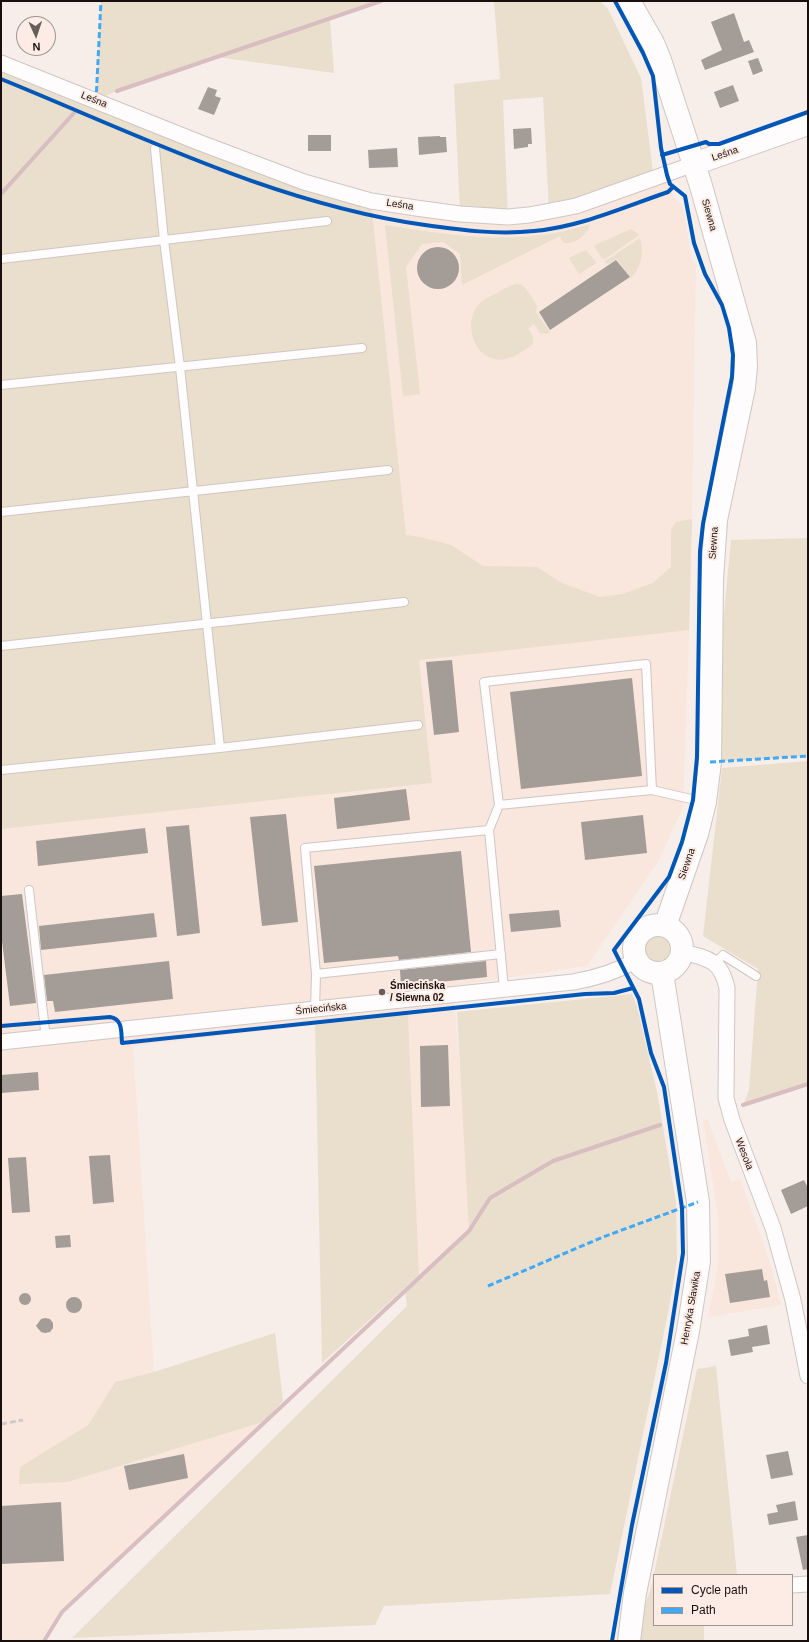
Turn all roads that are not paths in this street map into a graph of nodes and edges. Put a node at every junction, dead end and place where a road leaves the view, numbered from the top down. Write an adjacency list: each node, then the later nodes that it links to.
1 (629, 1): 5 (main road, Siewna)
2 (1, 63): 5 (street, Leśna)
3 (808, 124): 5 (main road, Leśna)
4 (155, 149): 7 (lane)
5 (694, 164): 22 (main road, Siewna)
6 (327, 221): 7 (lane)
7 (164, 240): 8 (lane); 10 (lane)
8 (1, 259)
9 (362, 348): 10 (lane)
10 (180, 367): 11 (lane); 13 (lane)
11 (1, 385)
12 (388, 470): 13 (lane)
13 (193, 491): 14 (lane); 16 (lane)
14 (1, 512)
15 (404, 602): 16 (lane)
16 (207, 625): 17 (lane); 19 (lane)
17 (1, 646)
18 (418, 725): 19 (lane)
19 (220, 748): 20 (lane)
20 (1, 770)
21 (652, 790): 22 (lane); 23 (lane); 23 (lane)
22 (705, 802): 26 (main road, Siewna)
23 (499, 805): 24 (lane)
24 (489, 830): 28 (lane); 32 (lane)
25 (30, 890): 36 (lane)
26 (665, 926): 27 (main road); 29 (main road)
27 (682, 952): 30 (street); 31 (main road)
28 (501, 954): 32 (lane); 34 (lane)
29 (637, 960): 31 (main road); 34 (street, Śmiecińska)
30 (715, 964): 33 (lane); 38 (street, Wesoła)
31 (662, 973): 41 (main road, Henryka Sławika)
32 (316, 974): 35 (lane)
33 (756, 976)
34 (504, 989): 35 (street, Śmiecińska)
35 (315, 1010): 36 (street, Śmiecińska)
36 (46, 1039): 37 (street, Śmiecińska)
37 (1, 1042)
38 (808, 1376)
39 (808, 1584): 40 (street)
40 (793, 1585)
41 (629, 1641)

